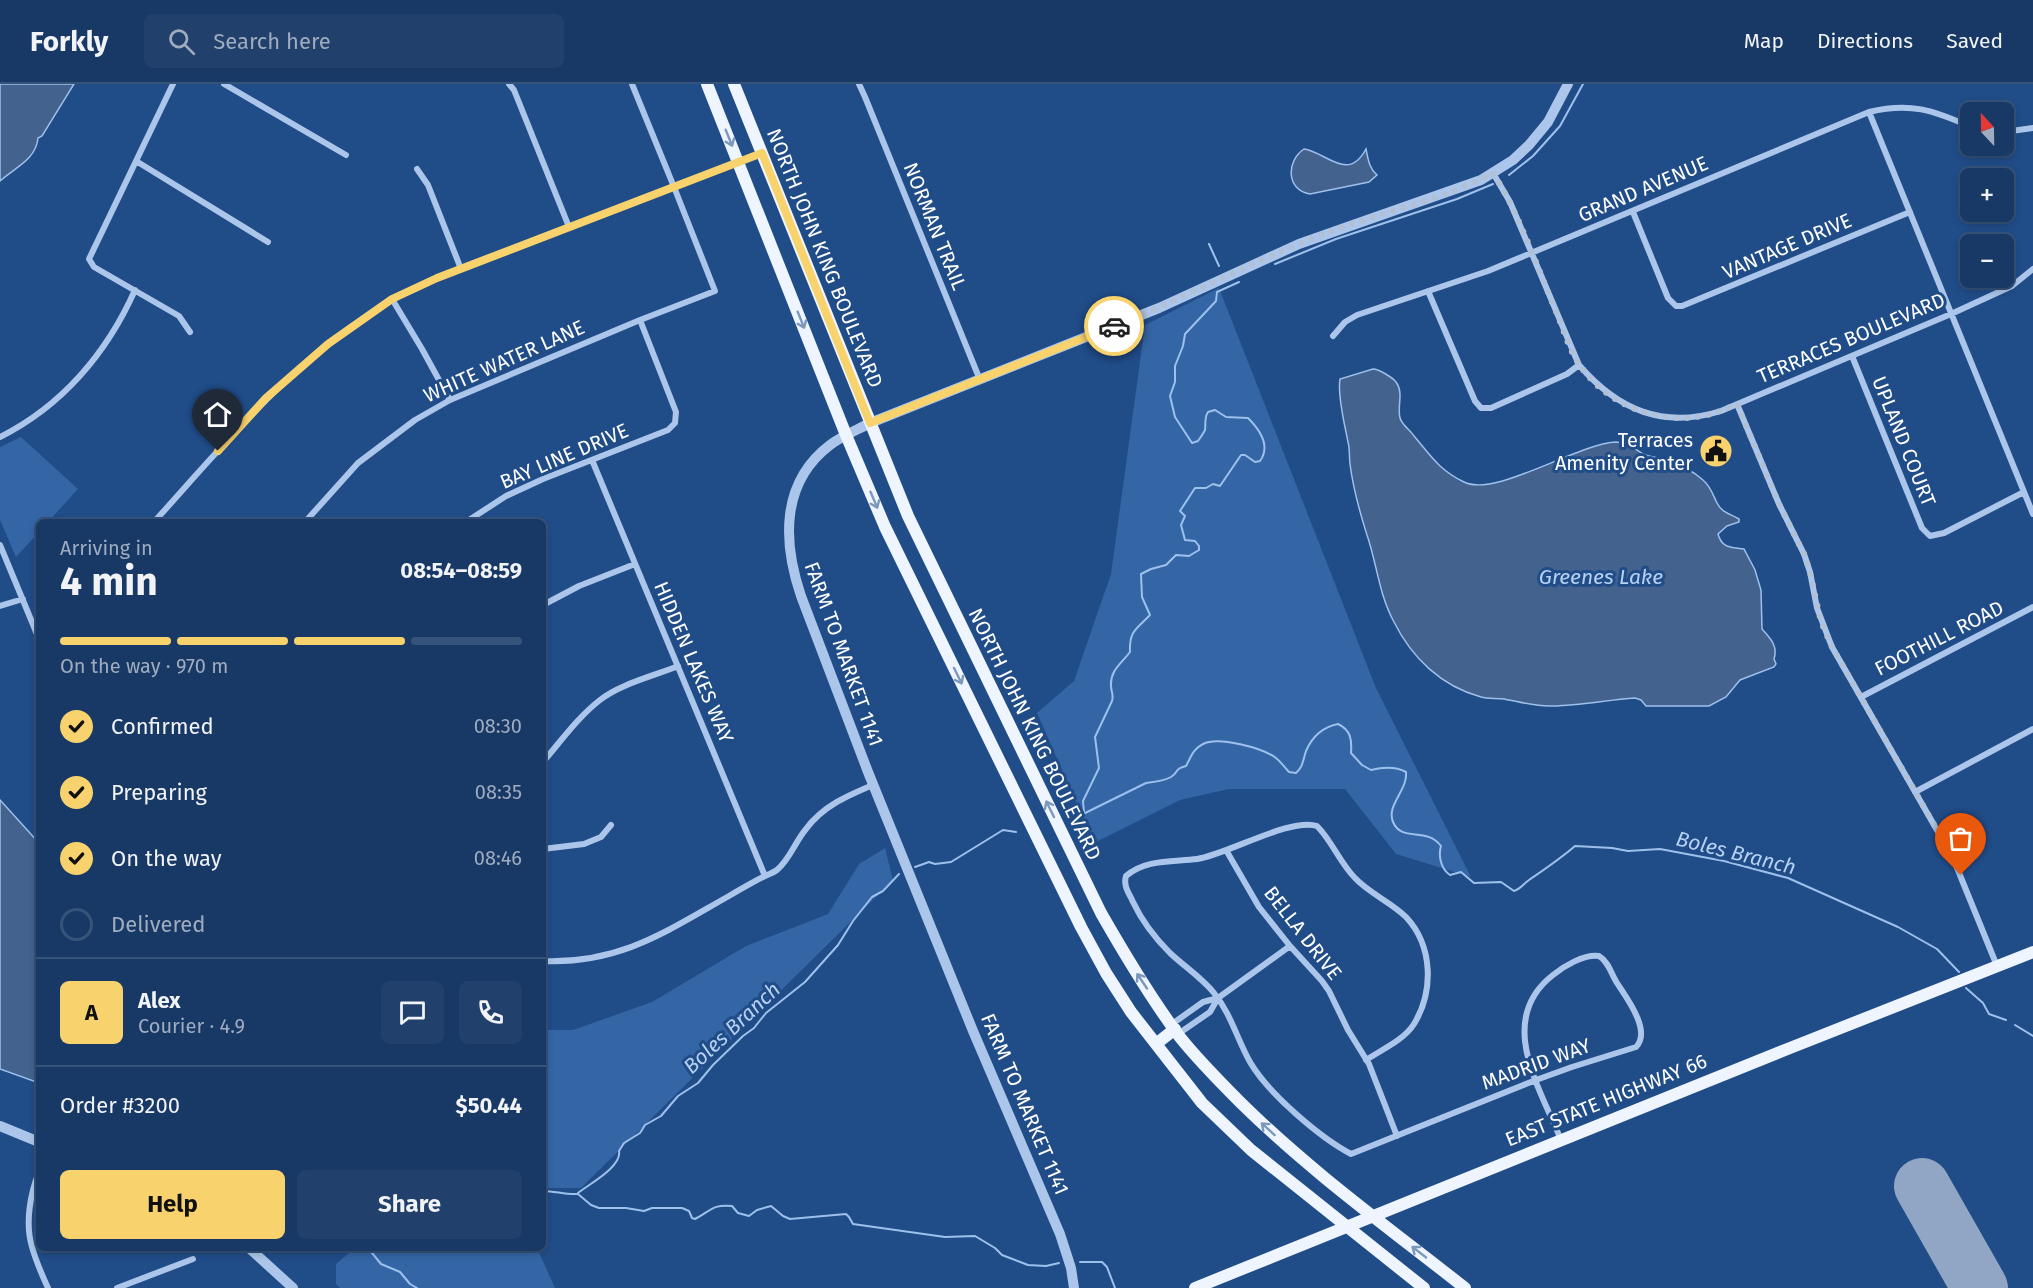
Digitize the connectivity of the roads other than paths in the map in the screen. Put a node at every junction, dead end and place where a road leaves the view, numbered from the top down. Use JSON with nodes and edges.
{"nodes":[{"id":1,"x":173,"y":84,"type":"edge"},
{"id":2,"x":224,"y":84,"type":"edge"},
{"id":3,"x":509,"y":84,"type":"edge"},
{"id":4,"x":632,"y":84,"type":"edge"},
{"id":5,"x":707,"y":84,"type":"edge"},
{"id":6,"x":734,"y":84,"type":"edge"},
{"id":7,"x":859,"y":84,"type":"edge"},
{"id":8,"x":1568,"y":84,"type":"edge"},
{"id":9,"x":1869,"y":112,"type":"junction"},
{"id":10,"x":1960,"y":122,"type":"edge"},
{"id":11,"x":2033,"y":128,"type":"edge"},
{"id":12,"x":2014,"y":131,"type":"edge"},
{"id":13,"x":762,"y":153,"type":"junction"},
{"id":14,"x":346,"y":155,"type":"dead end"},
{"id":15,"x":136,"y":161,"type":"junction"},
{"id":16,"x":738,"y":162,"type":"junction"},
{"id":17,"x":417,"y":169,"type":"dead end"},
{"id":18,"x":1493,"y":173,"type":"junction"},
{"id":19,"x":675,"y":187,"type":"junction"},
{"id":20,"x":1633,"y":212,"type":"junction"},
{"id":21,"x":1910,"y":212,"type":"junction"},
{"id":22,"x":569,"y":227,"type":"junction"},
{"id":23,"x":268,"y":242,"type":"dead end"},
{"id":24,"x":1532,"y":253,"type":"junction"},
{"id":25,"x":461,"y":269,"type":"junction"},
{"id":26,"x":2033,"y":269,"type":"edge"},
{"id":27,"x":135,"y":290,"type":"junction"},
{"id":28,"x":1428,"y":291,"type":"junction"},
{"id":29,"x":392,"y":299,"type":"junction"},
{"id":30,"x":1951,"y":314,"type":"junction"},
{"id":31,"x":640,"y":320,"type":"junction"},
{"id":32,"x":190,"y":332,"type":"dead end"},
{"id":33,"x":1333,"y":336,"type":"dead end"},
{"id":34,"x":1852,"y":356,"type":"junction"},
{"id":35,"x":1579,"y":365,"type":"junction"},
{"id":36,"x":980,"y":380,"type":"junction"},
{"id":37,"x":450,"y":400,"type":"junction"},
{"id":38,"x":1737,"y":404,"type":"junction"},
{"id":39,"x":870,"y":423,"type":"junction"},
{"id":40,"x":846,"y":435,"type":"junction"},
{"id":41,"x":0,"y":437,"type":"edge"},
{"id":42,"x":592,"y":460,"type":"junction"},
{"id":43,"x":2024,"y":492,"type":"junction"},
{"id":44,"x":2033,"y":514,"type":"edge"},
{"id":45,"x":157,"y":519,"type":"edge"},
{"id":46,"x":308,"y":519,"type":"edge"},
{"id":47,"x":471,"y":519,"type":"edge"},
{"id":48,"x":0,"y":545,"type":"edge"},
{"id":49,"x":635,"y":564,"type":"junction"},
{"id":50,"x":23,"y":600,"type":"junction"},
{"id":51,"x":546,"y":603,"type":"edge"},
{"id":52,"x":0,"y":606,"type":"edge"},
{"id":53,"x":2033,"y":608,"type":"edge"},
{"id":54,"x":36,"y":632,"type":"edge"},
{"id":55,"x":678,"y":666,"type":"junction"},
{"id":56,"x":1861,"y":697,"type":"junction"},
{"id":57,"x":2033,"y":729,"type":"edge"},
{"id":58,"x":1024,"y":758,"type":"junction"},
{"id":59,"x":546,"y":759,"type":"edge"},
{"id":60,"x":1003,"y":767,"type":"junction"},
{"id":61,"x":873,"y":785,"type":"junction"},
{"id":62,"x":1916,"y":792,"type":"junction"},
{"id":63,"x":611,"y":825,"type":"dead end"},
{"id":64,"x":546,"y":849,"type":"edge"},
{"id":65,"x":1226,"y":850,"type":"junction"},
{"id":66,"x":765,"y":876,"type":"junction"},
{"id":67,"x":1290,"y":946,"type":"junction"},
{"id":68,"x":2033,"y":952,"type":"edge"},
{"id":69,"x":546,"y":961,"type":"edge"},
{"id":70,"x":1997,"y":966,"type":"junction"},
{"id":71,"x":1218,"y":998,"type":"junction"},
{"id":72,"x":1175,"y":1029,"type":"junction"},
{"id":73,"x":1156,"y":1044,"type":"junction"},
{"id":74,"x":1366,"y":1060,"type":"junction"},
{"id":75,"x":1536,"y":1080,"type":"junction"},
{"id":76,"x":0,"y":1126,"type":"edge"},
{"id":77,"x":1397,"y":1136,"type":"junction"},
{"id":78,"x":1561,"y":1140,"type":"junction"},
{"id":79,"x":36,"y":1141,"type":"edge"},
{"id":80,"x":36,"y":1179,"type":"edge"},
{"id":81,"x":1374,"y":1215,"type":"junction"},
{"id":82,"x":1346,"y":1226,"type":"junction"},
{"id":83,"x":252,"y":1251,"type":"edge"},
{"id":84,"x":193,"y":1259,"type":"dead end"},
{"id":85,"x":48,"y":1288,"type":"edge"},
{"id":86,"x":117,"y":1288,"type":"edge"},
{"id":87,"x":293,"y":1288,"type":"edge"},
{"id":88,"x":1074,"y":1288,"type":"edge"},
{"id":89,"x":1196,"y":1288,"type":"edge"},
{"id":90,"x":1424,"y":1288,"type":"edge"},
{"id":91,"x":1465,"y":1288,"type":"edge"}],
"edges":[{"from":1,"to":15,"type":"street"},
{"from":2,"to":14,"type":"street"},
{"from":3,"to":22,"type":"street"},
{"from":4,"to":19,"type":"street"},
{"from":5,"to":16,"type":"main road","one_way":true},
{"from":6,"to":13,"type":"main road","name":"NORTH JOHN KING BOULEVARD"},
{"from":7,"to":36,"type":"street","name":"NORMAN TRAIL"},
{"from":8,"to":18,"type":"street","name":"FARM TO MARKET 1141"},
{"from":9,"to":10,"type":"street","name":"GRAND AVENUE"},
{"from":9,"to":20,"type":"street","name":"GRAND AVENUE"},
{"from":9,"to":21,"type":"street"},
{"from":11,"to":12,"type":"street"},
{"from":13,"to":16,"type":"street"},
{"from":13,"to":39,"type":"main road","name":"NORTH JOHN KING BOULEVARD"},
{"from":15,"to":23,"type":"street"},
{"from":15,"to":27,"type":"street"},
{"from":16,"to":19,"type":"street"},
{"from":16,"to":40,"type":"main road","one_way":true},
{"from":17,"to":25,"type":"street"},
{"from":18,"to":24,"type":"street","name":"TERRACES BOULEVARD"},
{"from":18,"to":36,"type":"street","name":"FARM TO MARKET 1141"},
{"from":19,"to":22,"type":"street"},
{"from":19,"to":31,"type":"street","name":"WHITE WATER LANE"},
{"from":20,"to":21,"type":"street","name":"VANTAGE DRIVE"},
{"from":20,"to":24,"type":"street","name":"GRAND AVENUE"},
{"from":21,"to":30,"type":"street"},
{"from":22,"to":25,"type":"street"},
{"from":24,"to":28,"type":"street","name":"GRAND AVENUE"},
{"from":24,"to":35,"type":"street","name":"TERRACES BOULEVARD"},
{"from":25,"to":29,"type":"street"},
{"from":26,"to":30,"type":"street","name":"TERRACES BOULEVARD"},
{"from":27,"to":32,"type":"street"},
{"from":27,"to":41,"type":"street"},
{"from":28,"to":33,"type":"street","name":"GRAND AVENUE"},
{"from":28,"to":35,"type":"street"},
{"from":29,"to":37,"type":"street"},
{"from":29,"to":45,"type":"street"},
{"from":30,"to":34,"type":"street","name":"TERRACES BOULEVARD"},
{"from":30,"to":43,"type":"street"},
{"from":31,"to":37,"type":"street","name":"WHITE WATER LANE"},
{"from":31,"to":42,"type":"street","name":"BAY LINE DRIVE"},
{"from":34,"to":38,"type":"street","name":"TERRACES BOULEVARD"},
{"from":34,"to":43,"type":"street","name":"UPLAND COURT"},
{"from":35,"to":38,"type":"street","name":"TERRACES BOULEVARD"},
{"from":36,"to":39,"type":"street","name":"FARM TO MARKET 1141"},
{"from":37,"to":46,"type":"street","name":"WHITE WATER LANE"},
{"from":38,"to":56,"type":"street"},
{"from":39,"to":40,"type":"street","name":"FARM TO MARKET 1141"},
{"from":39,"to":58,"type":"main road","name":"NORTH JOHN KING BOULEVARD"},
{"from":40,"to":60,"type":"main road","one_way":true},
{"from":40,"to":61,"type":"street","name":"FARM TO MARKET 1141"},
{"from":42,"to":47,"type":"street","name":"BAY LINE DRIVE"},
{"from":42,"to":49,"type":"street","name":"HIDDEN LAKES WAY"},
{"from":43,"to":44,"type":"street"},
{"from":48,"to":50,"type":"street"},
{"from":49,"to":51,"type":"street"},
{"from":49,"to":55,"type":"street","name":"HIDDEN LAKES WAY"},
{"from":50,"to":52,"type":"street"},
{"from":50,"to":54,"type":"street"},
{"from":53,"to":56,"type":"street","name":"FOOTHILL ROAD"},
{"from":55,"to":59,"type":"street"},
{"from":55,"to":66,"type":"street","name":"HIDDEN LAKES WAY"},
{"from":56,"to":62,"type":"street"},
{"from":57,"to":62,"type":"street"},
{"from":58,"to":60,"type":"main road"},
{"from":72,"to":58,"type":"main road","name":"NORTH JOHN KING BOULEVARD","one_way":true},
{"from":60,"to":73,"type":"main road"},
{"from":61,"to":66,"type":"street"},
{"from":61,"to":88,"type":"street","name":"FARM TO MARKET 1141"},
{"from":62,"to":70,"type":"street"},
{"from":63,"to":64,"type":"street"},
{"from":65,"to":67,"type":"street","name":"BELLA DRIVE"},
{"from":65,"to":71,"type":"street"},
{"from":65,"to":74,"type":"street"},
{"from":66,"to":69,"type":"street"},
{"from":67,"to":71,"type":"street"},
{"from":67,"to":74,"type":"street","name":"BELLA DRIVE"},
{"from":68,"to":70,"type":"main road","name":"EAST STATE HIGHWAY 66"},
{"from":70,"to":78,"type":"main road","name":"EAST STATE HIGHWAY 66"},
{"from":71,"to":72,"type":"street"},
{"from":71,"to":72,"type":"street"},
{"from":71,"to":77,"type":"street","name":"MADRID WAY"},
{"from":72,"to":73,"type":"main road"},
{"from":81,"to":72,"type":"main road","name":"NORTH JOHN KING BOULEVARD","one_way":true},
{"from":73,"to":82,"type":"main road"},
{"from":74,"to":77,"type":"street","name":"BELLA DRIVE"},
{"from":75,"to":75,"type":"street","name":"MADRID WAY"},
{"from":75,"to":77,"type":"street","name":"MADRID WAY"},
{"from":75,"to":78,"type":"street"},
{"from":76,"to":79,"type":"street"},
{"from":78,"to":81,"type":"main road","name":"EAST STATE HIGHWAY 66"},
{"from":80,"to":85,"type":"street"},
{"from":81,"to":82,"type":"main road","name":"EAST STATE HIGHWAY 66"},
{"from":91,"to":81,"type":"main road","name":"NORTH JOHN KING BOULEVARD","one_way":true},
{"from":82,"to":89,"type":"main road","name":"EAST STATE HIGHWAY 66"},
{"from":82,"to":90,"type":"main road"},
{"from":83,"to":87,"type":"street"},
{"from":84,"to":86,"type":"street"}]}
